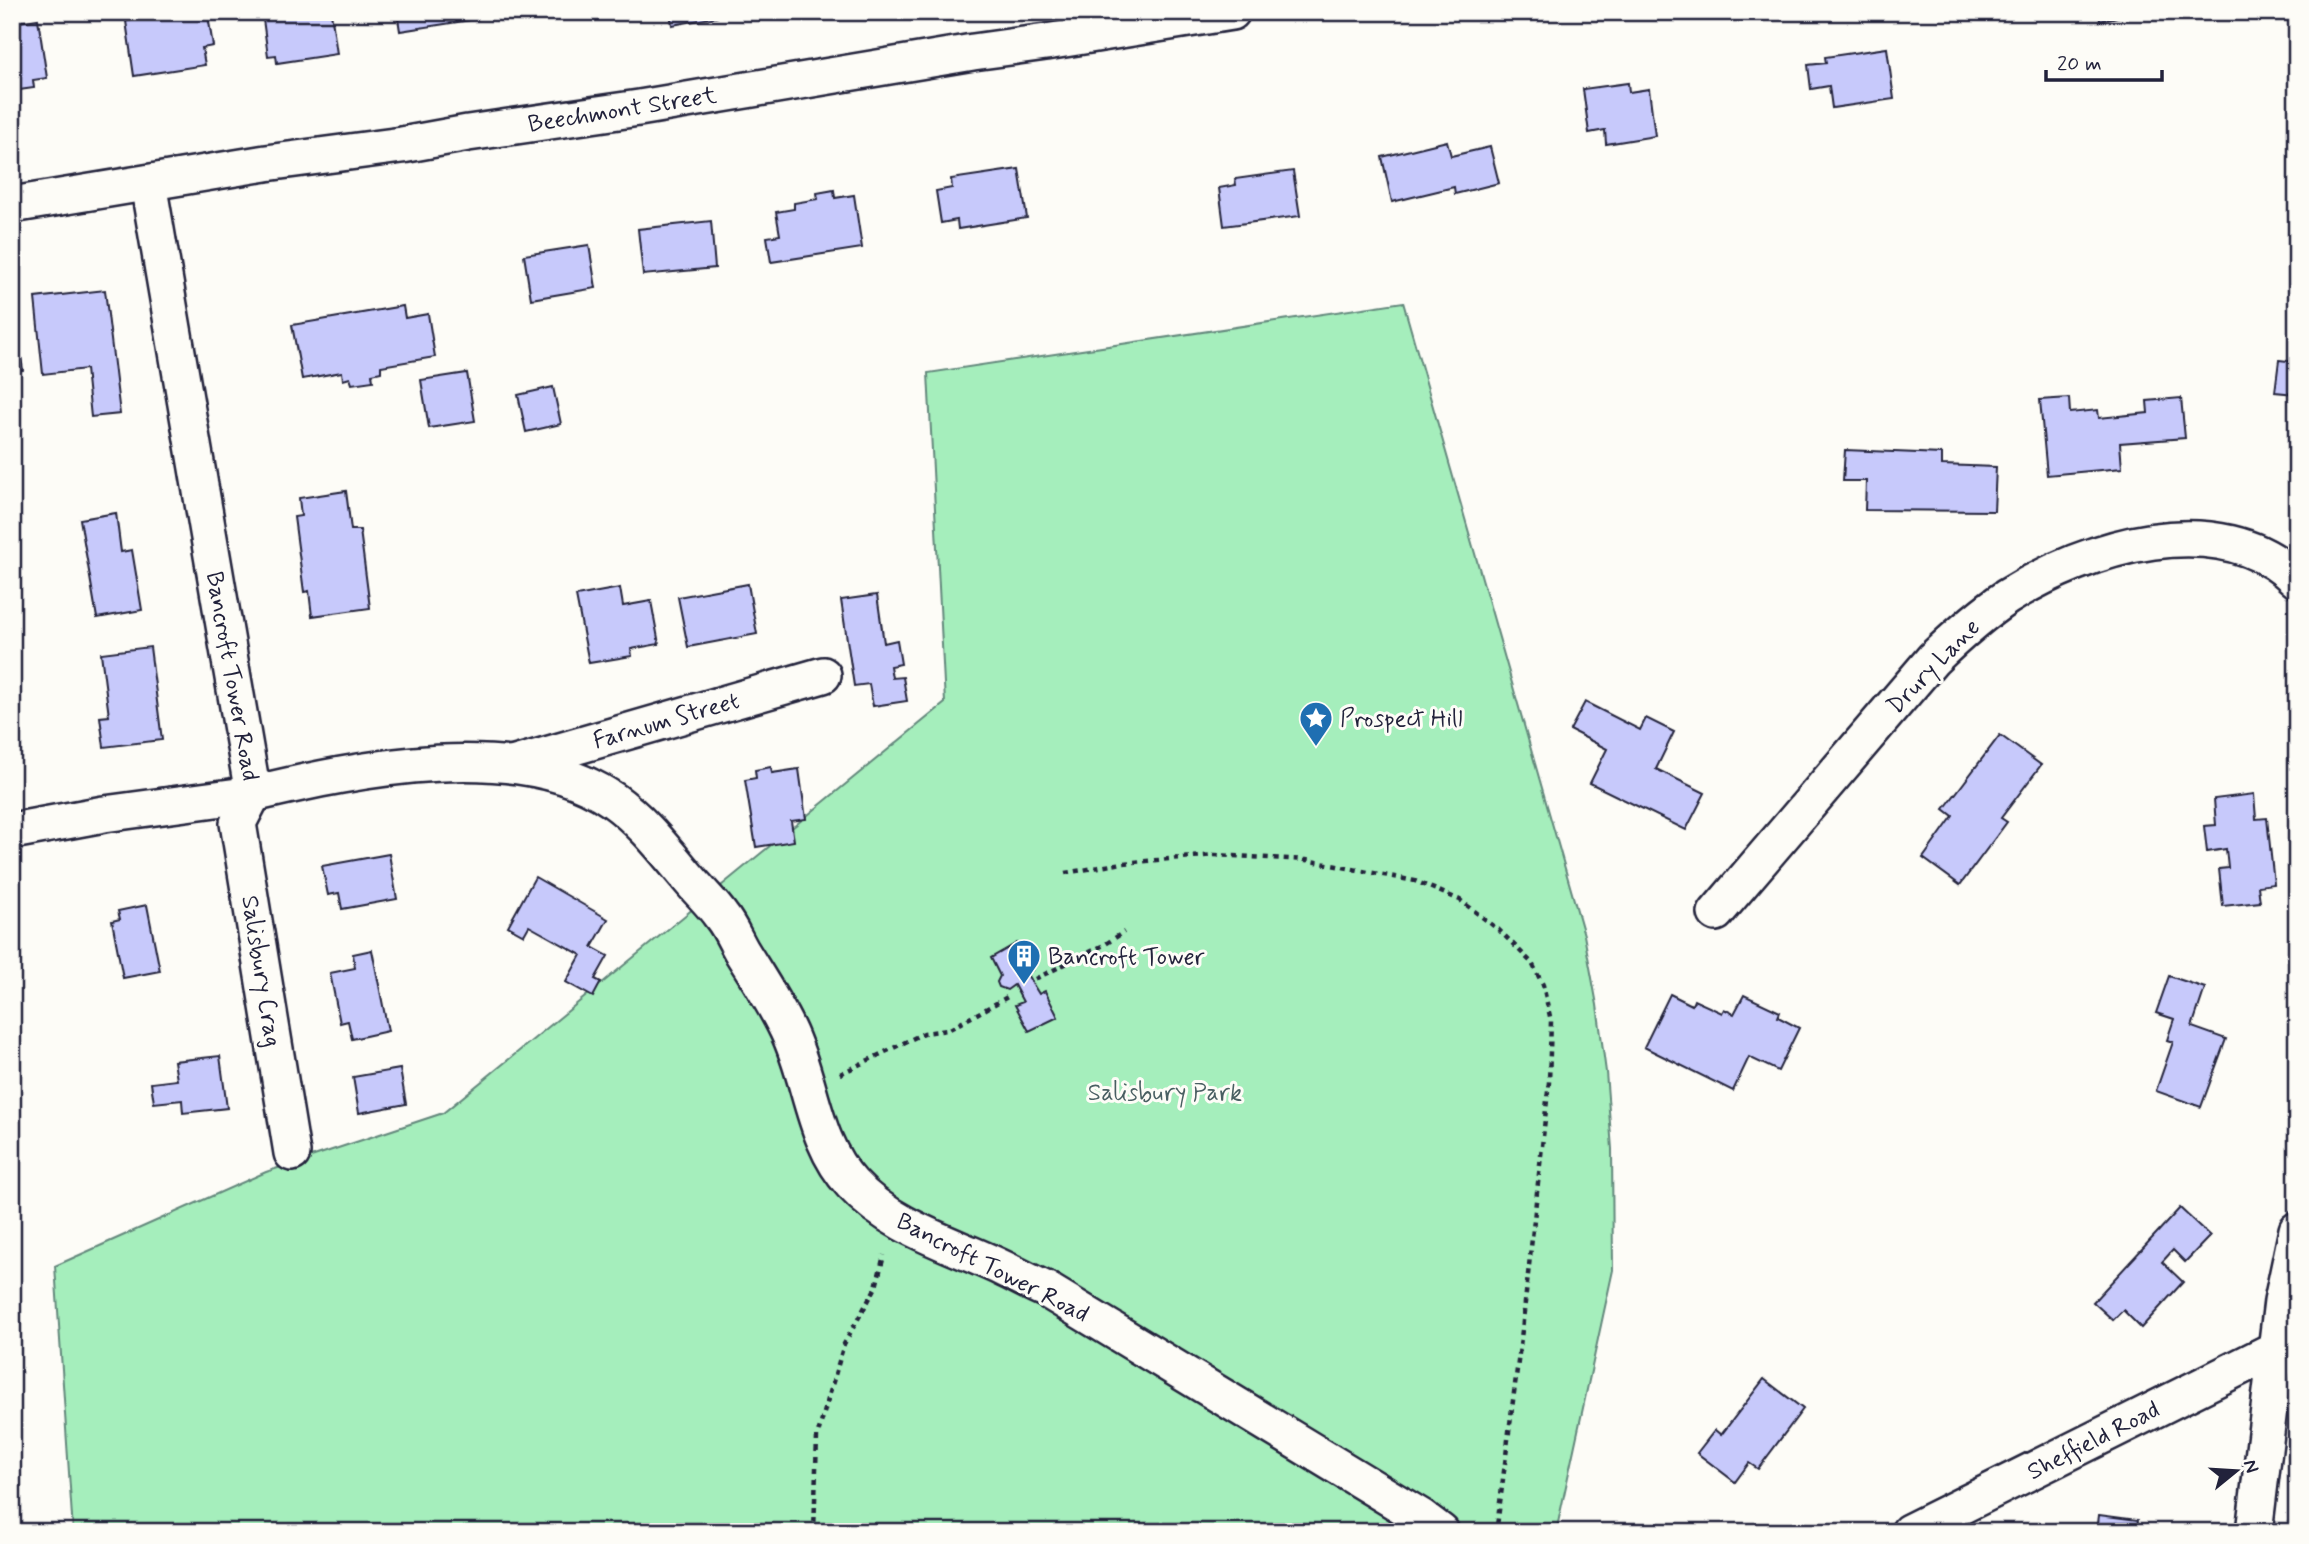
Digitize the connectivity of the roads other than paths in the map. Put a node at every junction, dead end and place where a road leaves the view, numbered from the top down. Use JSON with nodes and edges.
{"nodes":[{"id":1,"x":1232,"y":12,"type":"edge"},
{"id":2,"x":148,"y":183,"type":"junction"},
{"id":3,"x":12,"y":205,"type":"edge"},
{"id":4,"x":2297,"y":580,"type":"edge"},
{"id":5,"x":823,"y":675,"type":"dead end"},
{"id":6,"x":508,"y":766,"type":"junction"},
{"id":7,"x":253,"y":794,"type":"junction"},
{"id":8,"x":12,"y":831,"type":"edge"},
{"id":9,"x":1716,"y":913,"type":"dead end"},
{"id":10,"x":292,"y":1153,"type":"dead end"},
{"id":11,"x":2297,"y":1230,"type":"edge"},
{"id":12,"x":2277,"y":1349,"type":"junction"},
{"id":13,"x":1441,"y":1532,"type":"edge"},
{"id":14,"x":1909,"y":1532,"type":"edge"},
{"id":15,"x":2253,"y":1532,"type":"edge"}],
"edges":[{"from":1,"to":2,"type":"street","name":"Beechmont Street"},
{"from":2,"to":3,"type":"street","name":"Beechmont Street"},
{"from":2,"to":7,"type":"street","name":"Bancroft Tower Road"},
{"from":4,"to":9,"type":"street","name":"Drury Lane"},
{"from":5,"to":6,"type":"street","name":"Farnum Street"},
{"from":6,"to":7,"type":"street","name":"Bancroft Tower Road"},
{"from":6,"to":13,"type":"street","name":"Bancroft Tower Road"},
{"from":7,"to":8,"type":"street"},
{"from":7,"to":10,"type":"street","name":"Salisbury Crag"},
{"from":11,"to":12,"type":"street"},
{"from":12,"to":14,"type":"street","name":"Sheffield Road"},
{"from":12,"to":15,"type":"street"}]}
